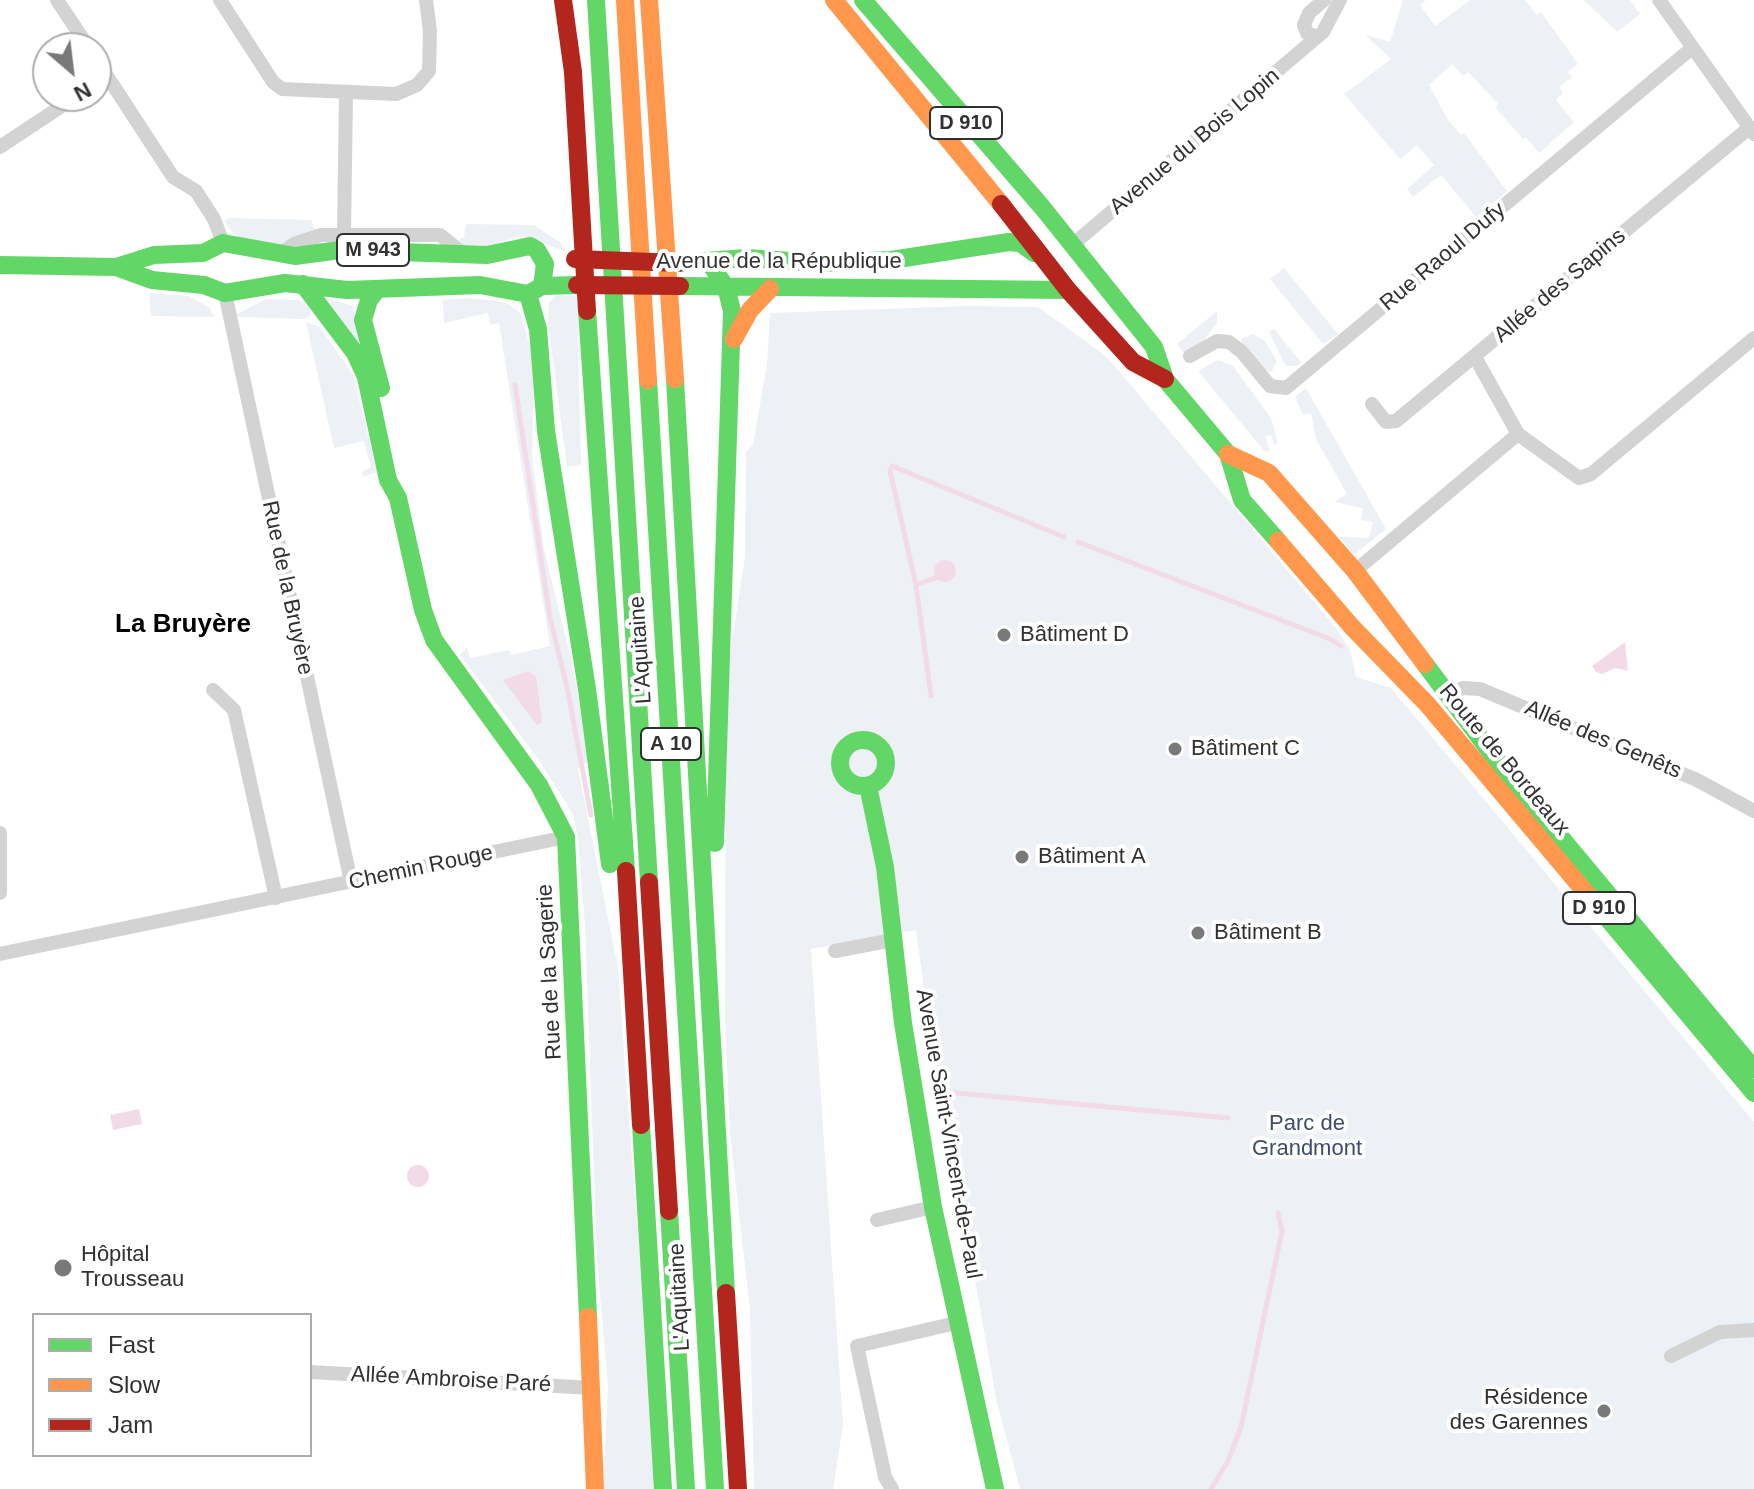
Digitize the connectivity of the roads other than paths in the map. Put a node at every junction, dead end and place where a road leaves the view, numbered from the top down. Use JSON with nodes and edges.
{"nodes":[{"id":1,"x":57,"y":0,"type":"edge"},
{"id":2,"x":220,"y":0,"type":"edge"},
{"id":3,"x":426,"y":0,"type":"edge"},
{"id":4,"x":563,"y":0,"type":"edge"},
{"id":5,"x":596,"y":0,"type":"edge"},
{"id":6,"x":625,"y":0,"type":"edge"},
{"id":7,"x":649,"y":0,"type":"edge"},
{"id":8,"x":834,"y":0,"type":"edge"},
{"id":9,"x":863,"y":0,"type":"edge"},
{"id":10,"x":1324,"y":0,"type":"edge"},
{"id":11,"x":1340,"y":0,"type":"edge"},
{"id":12,"x":1659,"y":0,"type":"edge"},
{"id":13,"x":78,"y":32,"type":"edge"},
{"id":14,"x":1317,"y":37,"type":"junction"},
{"id":15,"x":1692,"y":48,"type":"junction"},
{"id":16,"x":112,"y":94,"type":"edge"},
{"id":17,"x":346,"y":94,"type":"junction"},
{"id":18,"x":53,"y":112,"type":"edge"},
{"id":19,"x":1752,"y":131,"type":"edge"},
{"id":20,"x":0,"y":147,"type":"edge"},
{"id":21,"x":992,"y":194,"type":"junction"},
{"id":22,"x":344,"y":235,"type":"junction"},
{"id":23,"x":223,"y":243,"type":"junction"},
{"id":24,"x":1071,"y":246,"type":"junction"},
{"id":25,"x":980,"y":248,"type":"junction"},
{"id":26,"x":203,"y":253,"type":"junction"},
{"id":27,"x":279,"y":255,"type":"junction"},
{"id":28,"x":465,"y":256,"type":"junction"},
{"id":29,"x":543,"y":256,"type":"junction"},
{"id":30,"x":708,"y":261,"type":"junction"},
{"id":31,"x":1045,"y":261,"type":"junction"},
{"id":32,"x":0,"y":265,"type":"edge"},
{"id":33,"x":116,"y":267,"type":"junction"},
{"id":34,"x":303,"y":284,"type":"junction"},
{"id":35,"x":204,"y":285,"type":"junction"},
{"id":36,"x":726,"y":287,"type":"junction"},
{"id":37,"x":1016,"y":287,"type":"junction"},
{"id":38,"x":770,"y":289,"type":"junction"},
{"id":39,"x":377,"y":290,"type":"junction"},
{"id":40,"x":535,"y":290,"type":"junction"},
{"id":41,"x":1068,"y":290,"type":"junction"},
{"id":42,"x":225,"y":293,"type":"junction"},
{"id":43,"x":1754,"y":338,"type":"edge"},
{"id":44,"x":732,"y":342,"type":"junction"},
{"id":45,"x":1190,"y":356,"type":"dead end"},
{"id":46,"x":1475,"y":357,"type":"junction"},
{"id":47,"x":1165,"y":379,"type":"junction"},
{"id":48,"x":1372,"y":404,"type":"dead end"},
{"id":49,"x":1518,"y":434,"type":"junction"},
{"id":50,"x":1228,"y":454,"type":"junction"},
{"id":51,"x":398,"y":498,"type":"junction"},
{"id":52,"x":1355,"y":571,"type":"junction"},
{"id":53,"x":213,"y":690,"type":"dead end"},
{"id":54,"x":1448,"y":695,"type":"junction"},
{"id":55,"x":868,"y":786,"type":"dead end"},
{"id":56,"x":1754,"y":811,"type":"edge"},
{"id":57,"x":0,"y":833,"type":"edge"},
{"id":58,"x":566,"y":837,"type":"junction"},
{"id":59,"x":351,"y":882,"type":"junction"},
{"id":60,"x":0,"y":893,"type":"edge"},
{"id":61,"x":276,"y":898,"type":"junction"},
{"id":62,"x":893,"y":940,"type":"junction"},
{"id":63,"x":835,"y":951,"type":"dead end"},
{"id":64,"x":0,"y":954,"type":"edge"},
{"id":65,"x":708,"y":970,"type":"junction"},
{"id":66,"x":637,"y":1033,"type":"junction"},
{"id":67,"x":1754,"y":1069,"type":"edge"},
{"id":68,"x":1754,"y":1093,"type":"edge"},
{"id":69,"x":933,"y":1207,"type":"junction"},
{"id":70,"x":877,"y":1220,"type":"dead end"},
{"id":71,"x":956,"y":1323,"type":"junction"},
{"id":72,"x":1754,"y":1330,"type":"edge"},
{"id":73,"x":1671,"y":1356,"type":"dead end"},
{"id":74,"x":312,"y":1372,"type":"edge"},
{"id":75,"x":592,"y":1388,"type":"junction"},
{"id":76,"x":595,"y":1489,"type":"edge"},
{"id":77,"x":663,"y":1489,"type":"edge"},
{"id":78,"x":686,"y":1489,"type":"edge"},
{"id":79,"x":715,"y":1489,"type":"edge"},
{"id":80,"x":738,"y":1489,"type":"edge"},
{"id":81,"x":892,"y":1489,"type":"edge"},
{"id":82,"x":995,"y":1489,"type":"edge"}],
"edges":[{"from":1,"to":13,"type":"street"},
{"from":2,"to":17,"type":"street"},
{"from":3,"to":17,"type":"street"},
{"from":4,"to":66,"type":"main road"},
{"from":5,"to":78,"type":"main road","name":"L'Aquitaine","number":"A 10"},
{"from":6,"to":79,"type":"main road","name":"L'Aquitaine","number":"A 10"},
{"from":7,"to":65,"type":"main road"},
{"from":8,"to":21,"type":"main road","number":"D 910"},
{"from":9,"to":24,"type":"main road","number":"D 910"},
{"from":10,"to":14,"type":"street"},
{"from":11,"to":14,"type":"street","name":"Avenue du Bois Lopin"},
{"from":12,"to":15,"type":"street"},
{"from":14,"to":24,"type":"street","name":"Avenue du Bois Lopin"},
{"from":15,"to":19,"type":"street"},
{"from":15,"to":45,"type":"street","name":"Rue Raoul Dufy"},
{"from":16,"to":23,"type":"street"},
{"from":17,"to":22,"type":"street"},
{"from":18,"to":20,"type":"street"},
{"from":19,"to":46,"type":"street","name":"Allée des Sapins"},
{"from":21,"to":25,"type":"main road"},
{"from":21,"to":31,"type":"main road","number":"D 910"},
{"from":22,"to":27,"type":"street"},
{"from":22,"to":28,"type":"street"},
{"from":23,"to":26,"type":"main road"},
{"from":23,"to":27,"type":"main road","name":"Avenue de la République","number":"M 943"},
{"from":24,"to":31,"type":"main road"},
{"from":24,"to":47,"type":"main road","number":"D 910"},
{"from":25,"to":30,"type":"main road","name":"Avenue de la République","number":"M 943"},
{"from":25,"to":31,"type":"main road","name":"Avenue de la République","number":"M 943"},
{"from":26,"to":33,"type":"main road"},
{"from":26,"to":35,"type":"main road"},
{"from":27,"to":28,"type":"main road","name":"Avenue de la République","number":"M 943"},
{"from":28,"to":29,"type":"main road","name":"Avenue de la République","number":"M 943"},
{"from":29,"to":30,"type":"main road","name":"Avenue de la République","number":"M 943","bridge":true},
{"from":29,"to":40,"type":"main road"},
{"from":30,"to":36,"type":"main road"},
{"from":31,"to":37,"type":"main road"},
{"from":31,"to":41,"type":"main road","number":"D 910"},
{"from":32,"to":33,"type":"main road"},
{"from":33,"to":35,"type":"main road"},
{"from":34,"to":39,"type":"main road","name":"Avenue de la République","number":"M 943"},
{"from":34,"to":42,"type":"main road","name":"Avenue de la République","number":"M 943"},
{"from":34,"to":51,"type":"main road","name":"Rue de la Sagerie"},
{"from":35,"to":42,"type":"main road"},
{"from":36,"to":38,"type":"main road","name":"Avenue de la République","number":"M 943"},
{"from":36,"to":40,"type":"main road","name":"Avenue de la République","number":"M 943","bridge":true},
{"from":36,"to":44,"type":"main road"},
{"from":37,"to":38,"type":"main road","name":"Avenue de la République","number":"M 943"},
{"from":37,"to":41,"type":"main road","name":"Avenue de la République","number":"M 943"},
{"from":38,"to":44,"type":"main road"},
{"from":39,"to":40,"type":"main road","name":"Avenue de la République","number":"M 943"},
{"from":39,"to":51,"type":"main road","name":"Rue de la Sagerie"},
{"from":40,"to":66,"type":"main road"},
{"from":41,"to":47,"type":"main road","number":"D 910"},
{"from":42,"to":59,"type":"street","name":"Rue de la Bruyère"},
{"from":43,"to":49,"type":"street"},
{"from":44,"to":65,"type":"main road"},
{"from":46,"to":48,"type":"street","name":"Allée des Sapins"},
{"from":46,"to":49,"type":"street"},
{"from":47,"to":50,"type":"main road","name":"Route de Bordeaux","number":"D 910"},
{"from":49,"to":52,"type":"street"},
{"from":50,"to":52,"type":"main road","name":"Route de Bordeaux","number":"D 910"},
{"from":50,"to":68,"type":"main road","name":"Route de Bordeaux","number":"D 910"},
{"from":51,"to":58,"type":"main road","name":"Rue de la Sagerie"},
{"from":52,"to":54,"type":"main road","name":"Route de Bordeaux","number":"D 910"},
{"from":53,"to":61,"type":"street"},
{"from":54,"to":56,"type":"street","name":"Allée des Genêts"},
{"from":54,"to":67,"type":"main road","name":"Route de Bordeaux","number":"D 910"},
{"from":55,"to":62,"type":"main road","name":"Avenue Saint-Vincent-de-Paul"},
{"from":57,"to":60,"type":"street"},
{"from":58,"to":59,"type":"street","name":"Chemin Rouge"},
{"from":58,"to":75,"type":"main road","name":"Rue de la Sagerie"},
{"from":59,"to":61,"type":"street","name":"Chemin Rouge"},
{"from":61,"to":64,"type":"street","name":"Chemin Rouge"},
{"from":62,"to":63,"type":"street"},
{"from":62,"to":69,"type":"main road","name":"Avenue Saint-Vincent-de-Paul"},
{"from":65,"to":80,"type":"main road"},
{"from":66,"to":77,"type":"main road"},
{"from":69,"to":70,"type":"street"},
{"from":69,"to":71,"type":"main road","name":"Avenue Saint-Vincent-de-Paul"},
{"from":71,"to":81,"type":"street"},
{"from":71,"to":82,"type":"main road","name":"Avenue Saint-Vincent-de-Paul"},
{"from":72,"to":73,"type":"street"},
{"from":74,"to":75,"type":"street","name":"Allée Ambroise Paré"},
{"from":75,"to":76,"type":"main road","name":"Rue de la Sagerie"}]}
